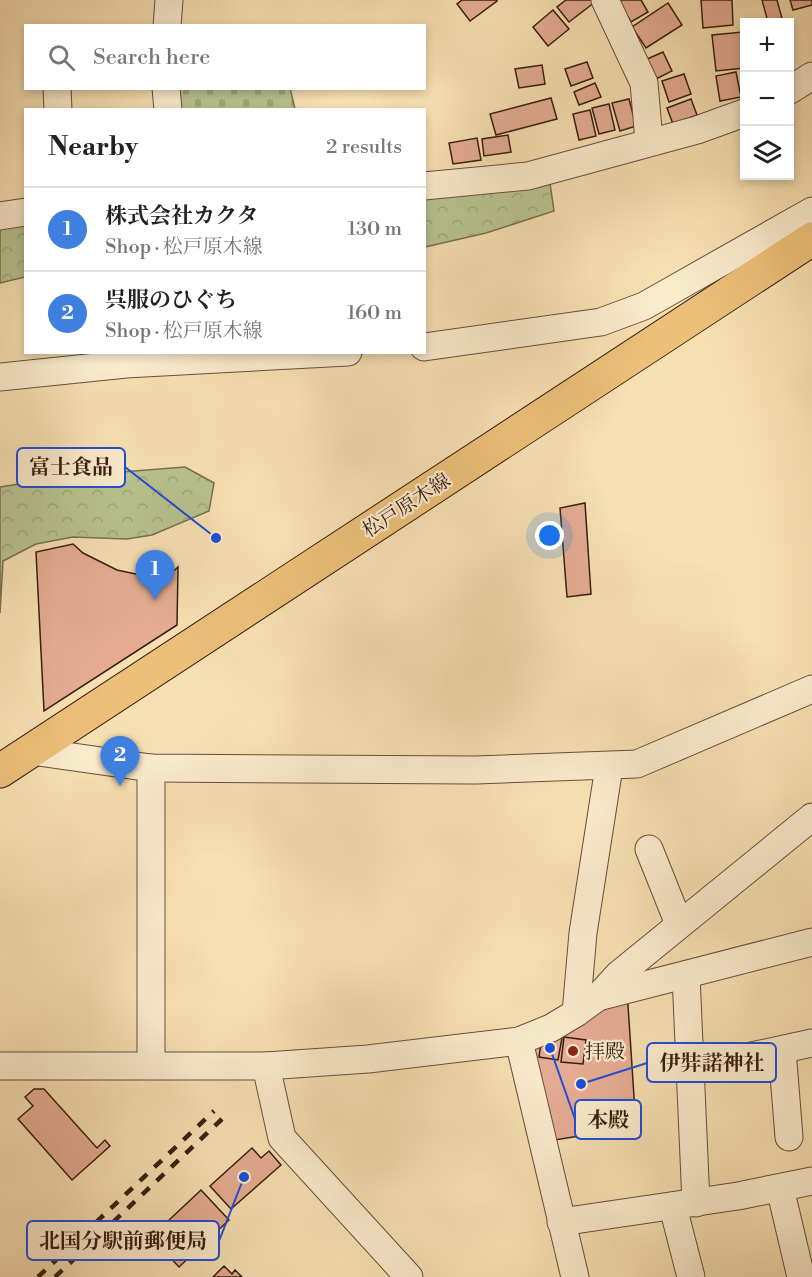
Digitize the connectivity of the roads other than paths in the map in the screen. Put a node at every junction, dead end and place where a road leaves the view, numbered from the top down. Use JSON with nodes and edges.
{"nodes":[{"id":1,"x":169,"y":0,"type":"edge"},
{"id":2,"x":605,"y":0,"type":"edge"},
{"id":3,"x":167,"y":24,"type":"edge"},
{"id":4,"x":812,"y":76,"type":"edge"},
{"id":5,"x":794,"y":87,"type":"edge"},
{"id":6,"x":57,"y":90,"type":"edge"},
{"id":7,"x":166,"y":90,"type":"edge"},
{"id":8,"x":58,"y":108,"type":"edge"},
{"id":9,"x":168,"y":108,"type":"edge"},
{"id":10,"x":740,"y":114,"type":"edge"},
{"id":11,"x":649,"y":141,"type":"junction"},
{"id":12,"x":426,"y":186,"type":"edge"},
{"id":13,"x":812,"y":211,"type":"edge"},
{"id":14,"x":24,"y":212,"type":"edge"},
{"id":15,"x":0,"y":216,"type":"edge"},
{"id":16,"x":812,"y":239,"type":"edge"},
{"id":17,"x":426,"y":346,"type":"edge"},
{"id":18,"x":311,"y":354,"type":"edge"},
{"id":19,"x":0,"y":377,"type":"edge"},
{"id":20,"x":812,"y":689,"type":"edge"},
{"id":21,"x":31,"y":751,"type":"junction"},
{"id":22,"x":609,"y":766,"type":"junction"},
{"id":23,"x":151,"y":768,"type":"junction"},
{"id":24,"x":0,"y":771,"type":"edge"},
{"id":25,"x":812,"y":817,"type":"edge"},
{"id":26,"x":649,"y":849,"type":"dead end"},
{"id":27,"x":679,"y":924,"type":"junction"},
{"id":28,"x":812,"y":942,"type":"edge"},
{"id":29,"x":686,"y":975,"type":"junction"},
{"id":30,"x":587,"y":1005,"type":"junction"},
{"id":31,"x":519,"y":1041,"type":"junction"},
{"id":32,"x":812,"y":1043,"type":"edge"},
{"id":33,"x":782,"y":1050,"type":"junction"},
{"id":34,"x":152,"y":1065,"type":"junction"},
{"id":35,"x":0,"y":1066,"type":"edge"},
{"id":36,"x":266,"y":1066,"type":"junction"},
{"id":37,"x":691,"y":1069,"type":"junction"},
{"id":38,"x":789,"y":1137,"type":"dead end"},
{"id":39,"x":812,"y":1181,"type":"edge"},
{"id":40,"x":780,"y":1188,"type":"junction"},
{"id":41,"x":684,"y":1205,"type":"junction"},
{"id":42,"x":561,"y":1222,"type":"junction"},
{"id":43,"x":409,"y":1277,"type":"edge"},
{"id":44,"x":575,"y":1277,"type":"edge"},
{"id":45,"x":691,"y":1277,"type":"edge"},
{"id":46,"x":801,"y":1277,"type":"edge"}],
"edges":[{"from":1,"to":3,"type":"street"},
{"from":2,"to":11,"type":"street"},
{"from":4,"to":5,"type":"street"},
{"from":6,"to":8,"type":"street"},
{"from":7,"to":9,"type":"street"},
{"from":10,"to":11,"type":"street"},
{"from":11,"to":12,"type":"street"},
{"from":13,"to":17,"type":"street"},
{"from":14,"to":15,"type":"street"},
{"from":16,"to":21,"type":"main road","name":"松戸原木線"},
{"from":18,"to":19,"type":"street"},
{"from":20,"to":22,"type":"street"},
{"from":21,"to":23,"type":"street"},
{"from":21,"to":24,"type":"main road","name":"松戸原木線"},
{"from":22,"to":23,"type":"street"},
{"from":22,"to":30,"type":"street"},
{"from":23,"to":34,"type":"street"},
{"from":25,"to":27,"type":"street"},
{"from":26,"to":27,"type":"street"},
{"from":27,"to":30,"type":"street"},
{"from":28,"to":29,"type":"street"},
{"from":29,"to":30,"type":"street"},
{"from":29,"to":37,"type":"street"},
{"from":30,"to":31,"type":"street"},
{"from":31,"to":36,"type":"street"},
{"from":31,"to":42,"type":"street"},
{"from":32,"to":33,"type":"street"},
{"from":33,"to":37,"type":"street"},
{"from":33,"to":38,"type":"street"},
{"from":34,"to":35,"type":"street"},
{"from":34,"to":36,"type":"street"},
{"from":36,"to":43,"type":"street"},
{"from":37,"to":41,"type":"street"},
{"from":39,"to":40,"type":"street"},
{"from":40,"to":41,"type":"street"},
{"from":40,"to":46,"type":"street"},
{"from":41,"to":42,"type":"street"},
{"from":41,"to":45,"type":"street"},
{"from":42,"to":44,"type":"street"}]}
